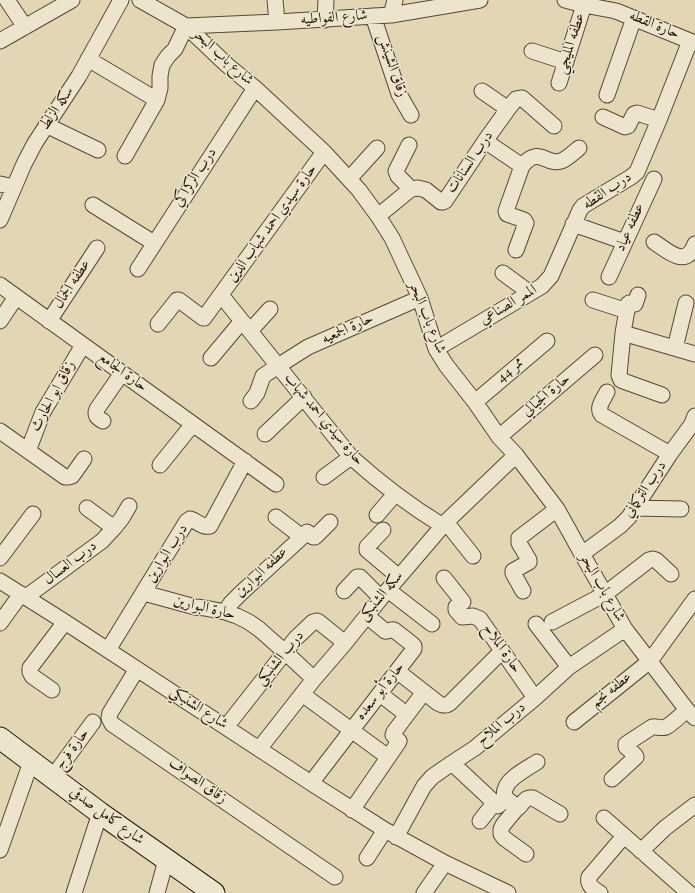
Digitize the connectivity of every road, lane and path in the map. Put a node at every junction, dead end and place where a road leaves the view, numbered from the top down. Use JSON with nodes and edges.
{"nodes":[{"id":1,"x":7,"y":0,"type":"edge"},
{"id":2,"x":72,"y":0,"type":"edge"},
{"id":3,"x":121,"y":0,"type":"edge"},
{"id":4,"x":140,"y":0,"type":"edge"},
{"id":5,"x":275,"y":0,"type":"edge"},
{"id":6,"x":326,"y":0,"type":"edge"},
{"id":7,"x":395,"y":0,"type":"edge"},
{"id":8,"x":480,"y":0,"type":"edge"},
{"id":9,"x":565,"y":0,"type":"edge"},
{"id":10,"x":584,"y":5,"type":"junction"},
{"id":11,"x":618,"y":6,"type":"edge"},
{"id":12,"x":391,"y":15,"type":"junction"},
{"id":13,"x":373,"y":16,"type":"junction"},
{"id":14,"x":634,"y":18,"type":"junction"},
{"id":15,"x":325,"y":20,"type":"junction"},
{"id":16,"x":277,"y":22,"type":"junction"},
{"id":17,"x":186,"y":26,"type":"junction"},
{"id":18,"x":25,"y":27,"type":"junction"},
{"id":19,"x":0,"y":41,"type":"edge"},
{"id":20,"x":692,"y":42,"type":"edge"},
{"id":21,"x":532,"y":51,"type":"dead end"},
{"id":22,"x":88,"y":60,"type":"junction"},
{"id":23,"x":566,"y":62,"type":"junction"},
{"id":24,"x":559,"y":83,"type":"dead end"},
{"id":25,"x":255,"y":88,"type":"junction"},
{"id":26,"x":482,"y":91,"type":"dead end"},
{"id":27,"x":607,"y":95,"type":"dead end"},
{"id":28,"x":158,"y":100,"type":"junction"},
{"id":29,"x":508,"y":109,"type":"junction"},
{"id":30,"x":411,"y":115,"type":"dead end"},
{"id":31,"x":603,"y":117,"type":"dead end"},
{"id":32,"x":659,"y":120,"type":"junction"},
{"id":33,"x":46,"y":125,"type":"junction"},
{"id":34,"x":554,"y":126,"type":"dead end"},
{"id":35,"x":485,"y":141,"type":"junction"},
{"id":36,"x":409,"y":146,"type":"dead end"},
{"id":37,"x":377,"y":148,"type":"dead end"},
{"id":38,"x":579,"y":148,"type":"dead end"},
{"id":39,"x":98,"y":150,"type":"dead end"},
{"id":40,"x":324,"y":152,"type":"junction"},
{"id":41,"x":125,"y":156,"type":"dead end"},
{"id":42,"x":522,"y":166,"type":"junction"},
{"id":43,"x":350,"y":179,"type":"junction"},
{"id":44,"x":654,"y":179,"type":"dead end"},
{"id":45,"x":7,"y":185,"type":"edge"},
{"id":46,"x":411,"y":189,"type":"junction"},
{"id":47,"x":93,"y":205,"type":"dead end"},
{"id":48,"x":378,"y":216,"type":"junction"},
{"id":49,"x":0,"y":220,"type":"edge"},
{"id":50,"x":573,"y":224,"type":"junction"},
{"id":51,"x":625,"y":242,"type":"junction"},
{"id":52,"x":654,"y":242,"type":"dead end"},
{"id":53,"x":154,"y":243,"type":"junction"},
{"id":54,"x":695,"y":244,"type":"edge"},
{"id":55,"x":97,"y":248,"type":"dead end"},
{"id":56,"x":516,"y":250,"type":"dead end"},
{"id":57,"x":138,"y":269,"type":"dead end"},
{"id":58,"x":503,"y":273,"type":"dead end"},
{"id":59,"x":609,"y":277,"type":"dead end"},
{"id":60,"x":0,"y":286,"type":"edge"},
{"id":61,"x":530,"y":293,"type":"junction"},
{"id":62,"x":222,"y":295,"type":"junction"},
{"id":63,"x":638,"y":295,"type":"dead end"},
{"id":64,"x":16,"y":297,"type":"junction"},
{"id":65,"x":420,"y":298,"type":"junction"},
{"id":66,"x":593,"y":300,"type":"dead end"},
{"id":67,"x":686,"y":303,"type":"dead end"},
{"id":68,"x":270,"y":309,"type":"dead end"},
{"id":69,"x":627,"y":311,"type":"junction"},
{"id":70,"x":0,"y":321,"type":"edge"},
{"id":71,"x":49,"y":321,"type":"junction"},
{"id":72,"x":158,"y":324,"type":"dead end"},
{"id":73,"x":246,"y":326,"type":"junction"},
{"id":74,"x":623,"y":333,"type":"junction"},
{"id":75,"x":547,"y":341,"type":"dead end"},
{"id":76,"x":83,"y":345,"type":"junction"},
{"id":77,"x":674,"y":348,"type":"junction"},
{"id":78,"x":436,"y":349,"type":"junction"},
{"id":79,"x":695,"y":354,"type":"edge"},
{"id":80,"x":595,"y":355,"type":"dead end"},
{"id":81,"x":211,"y":358,"type":"dead end"},
{"id":82,"x":278,"y":366,"type":"junction"},
{"id":83,"x":122,"y":373,"type":"junction"},
{"id":84,"x":607,"y":392,"type":"dead end"},
{"id":85,"x":662,"y":395,"type":"dead end"},
{"id":86,"x":304,"y":397,"type":"junction"},
{"id":87,"x":251,"y":401,"type":"dead end"},
{"id":88,"x":474,"y":402,"type":"junction"},
{"id":89,"x":103,"y":421,"type":"dead end"},
{"id":90,"x":694,"y":422,"type":"edge"},
{"id":91,"x":193,"y":424,"type":"junction"},
{"id":92,"x":0,"y":431,"type":"edge"},
{"id":93,"x":265,"y":434,"type":"dead end"},
{"id":94,"x":499,"y":437,"type":"junction"},
{"id":95,"x":28,"y":450,"type":"junction"},
{"id":96,"x":670,"y":454,"type":"junction"},
{"id":97,"x":516,"y":455,"type":"junction"},
{"id":98,"x":352,"y":457,"type":"junction"},
{"id":99,"x":84,"y":459,"type":"dead end"},
{"id":100,"x":245,"y":461,"type":"junction"},
{"id":101,"x":160,"y":465,"type":"dead end"},
{"id":102,"x":324,"y":476,"type":"dead end"},
{"id":103,"x":276,"y":484,"type":"dead end"},
{"id":104,"x":395,"y":494,"type":"junction"},
{"id":105,"x":129,"y":506,"type":"dead end"},
{"id":106,"x":87,"y":508,"type":"dead end"},
{"id":107,"x":636,"y":508,"type":"junction"},
{"id":108,"x":558,"y":509,"type":"junction"},
{"id":109,"x":681,"y":510,"type":"dead end"},
{"id":110,"x":33,"y":514,"type":"dead end"},
{"id":111,"x":377,"y":515,"type":"dead end"},
{"id":112,"x":276,"y":517,"type":"dead end"},
{"id":113,"x":330,"y":522,"type":"dead end"},
{"id":114,"x":444,"y":524,"type":"junction"},
{"id":115,"x":114,"y":528,"type":"junction"},
{"id":116,"x":383,"y":530,"type":"dead end"},
{"id":117,"x":302,"y":537,"type":"junction"},
{"id":118,"x":582,"y":554,"type":"junction"},
{"id":119,"x":473,"y":556,"type":"dead end"},
{"id":120,"x":0,"y":558,"type":"edge"},
{"id":121,"x":670,"y":574,"type":"dead end"},
{"id":122,"x":400,"y":577,"type":"junction"},
{"id":123,"x":444,"y":578,"type":"dead end"},
{"id":124,"x":0,"y":581,"type":"edge"},
{"id":125,"x":344,"y":591,"type":"dead end"},
{"id":126,"x":523,"y":591,"type":"dead end"},
{"id":127,"x":144,"y":593,"type":"junction"},
{"id":128,"x":385,"y":594,"type":"junction"},
{"id":129,"x":605,"y":594,"type":"junction"},
{"id":130,"x":24,"y":596,"type":"junction"},
{"id":131,"x":695,"y":599,"type":"edge"},
{"id":132,"x":225,"y":612,"type":"junction"},
{"id":133,"x":367,"y":616,"type":"junction"},
{"id":134,"x":65,"y":622,"type":"junction"},
{"id":135,"x":552,"y":622,"type":"dead end"},
{"id":136,"x":0,"y":624,"type":"edge"},
{"id":137,"x":432,"y":624,"type":"dead end"},
{"id":138,"x":536,"y":624,"type":"dead end"},
{"id":139,"x":625,"y":629,"type":"junction"},
{"id":140,"x":345,"y":643,"type":"junction"},
{"id":141,"x":108,"y":650,"type":"junction"},
{"id":142,"x":502,"y":651,"type":"junction"},
{"id":143,"x":285,"y":652,"type":"junction"},
{"id":144,"x":650,"y":661,"type":"junction"},
{"id":145,"x":569,"y":667,"type":"junction"},
{"id":146,"x":137,"y":669,"type":"junction"},
{"id":147,"x":397,"y":672,"type":"junction"},
{"id":148,"x":314,"y":679,"type":"junction"},
{"id":149,"x":52,"y":690,"type":"dead end"},
{"id":150,"x":424,"y":692,"type":"junction"},
{"id":151,"x":302,"y":694,"type":"junction"},
{"id":152,"x":380,"y":694,"type":"junction"},
{"id":153,"x":535,"y":698,"type":"junction"},
{"id":154,"x":406,"y":714,"type":"junction"},
{"id":155,"x":691,"y":714,"type":"edge"},
{"id":156,"x":93,"y":722,"type":"dead end"},
{"id":157,"x":574,"y":722,"type":"dead end"},
{"id":158,"x":226,"y":727,"type":"junction"},
{"id":159,"x":352,"y":730,"type":"junction"},
{"id":160,"x":0,"y":738,"type":"edge"},
{"id":161,"x":259,"y":749,"type":"junction"},
{"id":162,"x":388,"y":757,"type":"junction"},
{"id":163,"x":31,"y":762,"type":"junction"},
{"id":164,"x":537,"y":762,"type":"dead end"},
{"id":165,"x":452,"y":763,"type":"junction"},
{"id":166,"x":52,"y":778,"type":"junction"},
{"id":167,"x":612,"y":779,"type":"dead end"},
{"id":168,"x":310,"y":783,"type":"junction"},
{"id":169,"x":505,"y":803,"type":"junction"},
{"id":170,"x":695,"y":805,"type":"edge"},
{"id":171,"x":352,"y":810,"type":"junction"},
{"id":172,"x":100,"y":813,"type":"junction"},
{"id":173,"x":560,"y":814,"type":"dead end"},
{"id":174,"x":604,"y":818,"type":"dead end"},
{"id":175,"x":480,"y":821,"type":"dead end"},
{"id":176,"x":390,"y":834,"type":"junction"},
{"id":177,"x":624,"y":836,"type":"junction"},
{"id":178,"x":0,"y":850,"type":"edge"},
{"id":179,"x":641,"y":851,"type":"junction"},
{"id":180,"x":526,"y":854,"type":"dead end"},
{"id":181,"x":367,"y":858,"type":"dead end"},
{"id":182,"x":166,"y":860,"type":"junction"},
{"id":183,"x":445,"y":863,"type":"junction"},
{"id":184,"x":335,"y":877,"type":"dead end"},
{"id":185,"x":502,"y":892,"type":"edge"},
{"id":186,"x":74,"y":893,"type":"edge"},
{"id":187,"x":157,"y":893,"type":"edge"},
{"id":188,"x":214,"y":893,"type":"edge"},
{"id":189,"x":424,"y":893,"type":"edge"},
{"id":190,"x":600,"y":893,"type":"edge"},
{"id":191,"x":689,"y":893,"type":"edge"}],
"edges":[{"from":1,"to":18,"type":"street"},
{"from":2,"to":18,"type":"street"},
{"from":3,"to":22,"type":"street","name":"سكه الزلط"},
{"from":4,"to":17,"type":"street","name":"شارع باب البحر"},
{"from":5,"to":16,"type":"street"},
{"from":6,"to":15,"type":"street"},
{"from":7,"to":12,"type":"street"},
{"from":8,"to":12,"type":"street","name":"شارع الفواطيه"},
{"from":9,"to":10,"type":"street","name":"حارة القطه"},
{"from":10,"to":11,"type":"street","name":"حارة القطه"},
{"from":10,"to":23,"type":"street","name":"عطفه المليجي"},
{"from":11,"to":14,"type":"street","name":"حارة القطه"},
{"from":12,"to":13,"type":"street","name":"شارع الفواطيه"},
{"from":13,"to":15,"type":"street","name":"شارع الفواطيه"},
{"from":13,"to":30,"type":"street","name":"زقاق الشينش"},
{"from":14,"to":20,"type":"street","name":"حارة القطه"},
{"from":14,"to":27,"type":"street"},
{"from":15,"to":16,"type":"street","name":"شارع الفواطيه"},
{"from":16,"to":17,"type":"street","name":"شارع الفواطيه"},
{"from":17,"to":25,"type":"street","name":"شارع باب البحر"},
{"from":17,"to":28,"type":"street"},
{"from":18,"to":19,"type":"street"},
{"from":20,"to":32,"type":"street","name":"درب القطه"},
{"from":21,"to":23,"type":"street"},
{"from":22,"to":28,"type":"street"},
{"from":22,"to":33,"type":"street","name":"سكه الزلط"},
{"from":23,"to":24,"type":"street","name":"عطفه المليجي"},
{"from":25,"to":40,"type":"street","name":"شارع باب البحر"},
{"from":25,"to":53,"type":"street","name":"درب الركراكي"},
{"from":26,"to":29,"type":"street"},
{"from":28,"to":41,"type":"street"},
{"from":29,"to":34,"type":"street","name":"درب السنانات"},
{"from":29,"to":35,"type":"street","name":"درب السنانات"},
{"from":31,"to":32,"type":"street"},
{"from":32,"to":50,"type":"street","name":"درب القطه"},
{"from":33,"to":39,"type":"street"},
{"from":33,"to":45,"type":"street","name":"سكه الزلط"},
{"from":35,"to":42,"type":"street"},
{"from":35,"to":46,"type":"street","name":"درب السنانات"},
{"from":36,"to":46,"type":"street"},
{"from":37,"to":43,"type":"street"},
{"from":38,"to":42,"type":"street"},
{"from":40,"to":43,"type":"street","name":"شارع باب البحر"},
{"from":40,"to":62,"type":"street","name":"حارة سيدي احمد شهاب الدين"},
{"from":42,"to":56,"type":"street"},
{"from":43,"to":48,"type":"street","name":"شارع باب البحر"},
{"from":44,"to":51,"type":"street","name":"عطفه عياد"},
{"from":45,"to":49,"type":"street","name":"سكه الزلط"},
{"from":46,"to":48,"type":"street"},
{"from":47,"to":53,"type":"street"},
{"from":48,"to":65,"type":"street","name":"شارع باب البحر"},
{"from":50,"to":51,"type":"street","name":"درب القطه"},
{"from":50,"to":61,"type":"street","name":"الممر الصناعي"},
{"from":51,"to":59,"type":"street","name":"عطفه عياد"},
{"from":52,"to":54,"type":"street"},
{"from":53,"to":57,"type":"street","name":"درب الركراكي"},
{"from":55,"to":71,"type":"street","name":"عطفه الجمال"},
{"from":58,"to":61,"type":"street"},
{"from":60,"to":64,"type":"street","name":"حارة الجامع"},
{"from":61,"to":78,"type":"street","name":"الممر الصناعي"},
{"from":62,"to":72,"type":"street","name":"حارة سيدي احمد شهاب الدين"},
{"from":62,"to":73,"type":"street","name":"حارة سيدي احمد شهاب"},
{"from":63,"to":69,"type":"street"},
{"from":64,"to":70,"type":"street"},
{"from":64,"to":71,"type":"street","name":"حارة الجامع"},
{"from":65,"to":78,"type":"street","name":"شارع باب البحر"},
{"from":65,"to":82,"type":"street","name":"حارة الجمعيه"},
{"from":66,"to":69,"type":"street"},
{"from":67,"to":77,"type":"street"},
{"from":68,"to":73,"type":"street"},
{"from":69,"to":74,"type":"street"},
{"from":71,"to":76,"type":"street","name":"حارة الجامع"},
{"from":73,"to":81,"type":"street"},
{"from":73,"to":82,"type":"street","name":"حارة سيدي احمد شهاب"},
{"from":74,"to":77,"type":"street"},
{"from":74,"to":85,"type":"street"},
{"from":75,"to":88,"type":"street","name":"ممر 44"},
{"from":76,"to":83,"type":"street","name":"حارة الجامع"},
{"from":76,"to":95,"type":"street","name":"زقاق ابو الحارث"},
{"from":77,"to":79,"type":"street"},
{"from":78,"to":88,"type":"street","name":"شارع باب البحر"},
{"from":80,"to":94,"type":"street","name":"حارة الجبالي"},
{"from":82,"to":86,"type":"street","name":"حارة سيدي احمد شهاب"},
{"from":82,"to":87,"type":"street","name":"حارة الجمعيه"},
{"from":83,"to":89,"type":"street"},
{"from":83,"to":91,"type":"street","name":"حارة الجامع"},
{"from":84,"to":96,"type":"street","name":"درب التركماني"},
{"from":86,"to":93,"type":"street"},
{"from":86,"to":98,"type":"street","name":"حارة سيدي احمد شهاب"},
{"from":88,"to":94,"type":"street","name":"شارع باب البحر"},
{"from":90,"to":96,"type":"street","name":"درب التركماني"},
{"from":91,"to":100,"type":"street","name":"حارة الجامع"},
{"from":91,"to":101,"type":"street"},
{"from":92,"to":95,"type":"street"},
{"from":94,"to":97,"type":"street","name":"شارع باب البحر"},
{"from":95,"to":99,"type":"street"},
{"from":96,"to":107,"type":"street","name":"درب التركماني"},
{"from":97,"to":108,"type":"street","name":"شارع باب البحر"},
{"from":97,"to":114,"type":"street","name":"سكه الشنبكى"},
{"from":98,"to":102,"type":"street"},
{"from":98,"to":104,"type":"street","name":"حارة سيدي احمد شهاب"},
{"from":100,"to":103,"type":"street","name":"حارة الجامع"},
{"from":100,"to":127,"type":"street","name":"درب البوارين"},
{"from":104,"to":111,"type":"street"},
{"from":104,"to":114,"type":"street","name":"حارة سيدي احمد شهاب"},
{"from":105,"to":115,"type":"street","name":"درب العسال"},
{"from":106,"to":115,"type":"street","name":"درب العسال"},
{"from":107,"to":109,"type":"street"},
{"from":107,"to":118,"type":"street","name":"درب التركماني"},
{"from":108,"to":118,"type":"street","name":"شارع باب البحر"},
{"from":108,"to":126,"type":"street"},
{"from":110,"to":120,"type":"street"},
{"from":112,"to":117,"type":"street"},
{"from":113,"to":117,"type":"street"},
{"from":114,"to":119,"type":"street","name":"حارة سيدي احمد شهاب"},
{"from":114,"to":122,"type":"street","name":"سكه الشنبكى"},
{"from":115,"to":130,"type":"street","name":"درب العسال"},
{"from":116,"to":122,"type":"street"},
{"from":117,"to":132,"type":"street","name":"عطفه البوارين"},
{"from":118,"to":129,"type":"street","name":"شارع باب البحر"},
{"from":121,"to":129,"type":"street"},
{"from":122,"to":128,"type":"street","name":"سكه الشنبكى"},
{"from":123,"to":142,"type":"street","name":"حارة الملاح"},
{"from":124,"to":130,"type":"street","name":"شارع الشنبكي"},
{"from":125,"to":128,"type":"street"},
{"from":127,"to":132,"type":"street","name":"حارة البوارين"},
{"from":127,"to":141,"type":"street","name":"درب البوارين"},
{"from":128,"to":133,"type":"street","name":"سكه الشنبكى"},
{"from":128,"to":137,"type":"street"},
{"from":129,"to":135,"type":"street"},
{"from":129,"to":139,"type":"street","name":"شارع باب البحر"},
{"from":130,"to":134,"type":"street","name":"شارع الشنبكي"},
{"from":130,"to":136,"type":"street","name":"درب العسال"},
{"from":131,"to":144,"type":"street","name":"عطفه نجم"},
{"from":132,"to":143,"type":"street","name":"حارة البوارين"},
{"from":133,"to":140,"type":"street","name":"سكه الشنبكى"},
{"from":133,"to":147,"type":"street","name":"حارة أبو سعده"},
{"from":134,"to":141,"type":"street","name":"شارع الشنبكي"},
{"from":134,"to":149,"type":"street"},
{"from":138,"to":145,"type":"street"},
{"from":139,"to":144,"type":"street","name":"شارع باب البحر"},
{"from":139,"to":145,"type":"street","name":"درب الملاح"},
{"from":140,"to":143,"type":"street","name":"درب الشنبكي"},
{"from":140,"to":148,"type":"street","name":"سكه الشنبكى"},
{"from":141,"to":146,"type":"street","name":"شارع الشنبكي"},
{"from":142,"to":150,"type":"street"},
{"from":142,"to":153,"type":"street","name":"حارة الملاح"},
{"from":143,"to":148,"type":"street","name":"حارة البوارين"},
{"from":143,"to":158,"type":"street","name":"درب الشنبكي"},
{"from":144,"to":155,"type":"street","name":"شارع باب البحر"},
{"from":144,"to":157,"type":"street","name":"عطفه نجم"},
{"from":145,"to":153,"type":"street","name":"درب الملاح"},
{"from":146,"to":158,"type":"street","name":"شارع الشنبكي"},
{"from":146,"to":184,"type":"street","name":"زقاق الصواف"},
{"from":147,"to":150,"type":"street"},
{"from":147,"to":152,"type":"street","name":"حارة أبو سعده"},
{"from":148,"to":151,"type":"street","name":"سكه الشنبكى"},
{"from":150,"to":154,"type":"street"},
{"from":151,"to":159,"type":"street"},
{"from":151,"to":161,"type":"street","name":"سكه الشنبكى"},
{"from":152,"to":154,"type":"street"},
{"from":152,"to":159,"type":"street","name":"حارة أبو سعده"},
{"from":153,"to":165,"type":"street","name":"درب الملاح"},
{"from":154,"to":162,"type":"street"},
{"from":155,"to":167,"type":"street"},
{"from":156,"to":166,"type":"street","name":"حارة فرج"},
{"from":158,"to":161,"type":"street","name":"شارع الشنبكي"},
{"from":159,"to":162,"type":"street"},
{"from":159,"to":168,"type":"street","name":"حارة أبو سعده"},
{"from":160,"to":163,"type":"main road","name":"شارع كامل صدقي"},
{"from":161,"to":168,"type":"street","name":"شارع الشنبكي"},
{"from":162,"to":171,"type":"street"},
{"from":163,"to":166,"type":"main road","name":"شارع كامل صدقي"},
{"from":163,"to":178,"type":"street"},
{"from":164,"to":169,"type":"street"},
{"from":165,"to":169,"type":"street"},
{"from":165,"to":176,"type":"street","name":"درب الملاح"},
{"from":166,"to":172,"type":"main road","name":"شارع كامل صدقي"},
{"from":168,"to":171,"type":"street","name":"شارع الشنبكي"},
{"from":169,"to":173,"type":"street"},
{"from":169,"to":175,"type":"street"},
{"from":169,"to":180,"type":"street"},
{"from":170,"to":179,"type":"street"},
{"from":171,"to":176,"type":"street","name":"شارع الشنبكي"},
{"from":172,"to":182,"type":"main road","name":"شارع كامل صدقي"},
{"from":172,"to":186,"type":"street"},
{"from":174,"to":177,"type":"street"},
{"from":176,"to":181,"type":"street","name":"درب الملاح"},
{"from":176,"to":183,"type":"street","name":"شارع الشنبكي"},
{"from":177,"to":179,"type":"street"},
{"from":177,"to":190,"type":"street"},
{"from":179,"to":191,"type":"street"},
{"from":182,"to":187,"type":"street"},
{"from":182,"to":188,"type":"main road","name":"شارع كامل صدقي"},
{"from":183,"to":185,"type":"street","name":"شارع الشنبكي"},
{"from":183,"to":189,"type":"street"}]}
